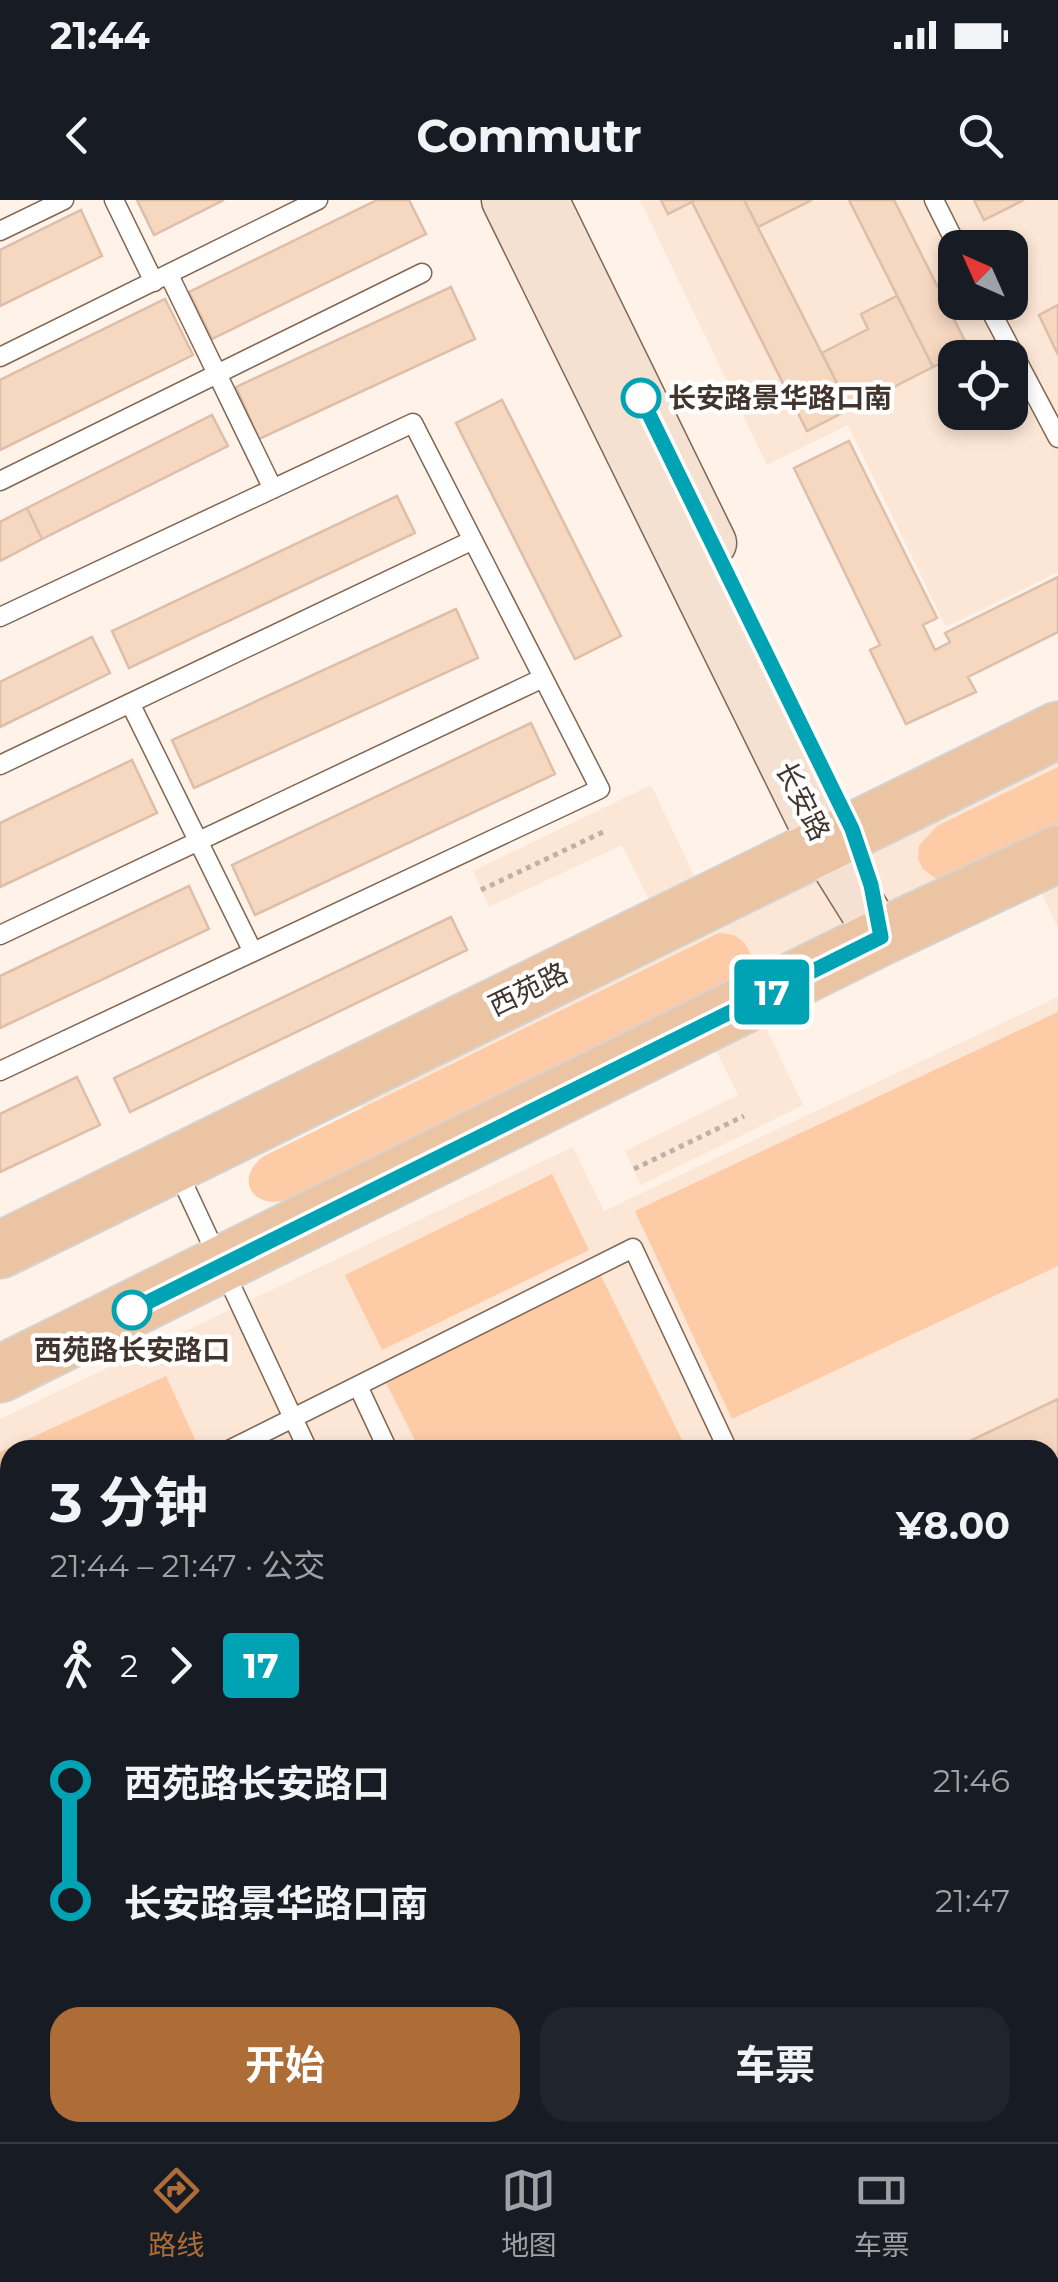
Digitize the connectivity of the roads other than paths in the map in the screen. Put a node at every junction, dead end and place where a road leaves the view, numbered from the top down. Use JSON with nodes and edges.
{"nodes":[{"id":1,"x":64,"y":200,"type":"edge"},
{"id":2,"x":114,"y":200,"type":"edge"},
{"id":3,"x":318,"y":200,"type":"edge"},
{"id":4,"x":506,"y":200,"type":"edge"},
{"id":5,"x":544,"y":200,"type":"edge"},
{"id":6,"x":934,"y":200,"type":"edge"},
{"id":7,"x":949,"y":230,"type":"edge"},
{"id":8,"x":0,"y":231,"type":"edge"},
{"id":9,"x":422,"y":273,"type":"dead end"},
{"id":10,"x":161,"y":278,"type":"junction"},
{"id":11,"x":996,"y":320,"type":"edge"},
{"id":12,"x":0,"y":357,"type":"edge"},
{"id":13,"x":217,"y":374,"type":"junction"},
{"id":14,"x":1058,"y":438,"type":"edge"},
{"id":15,"x":0,"y":481,"type":"edge"},
{"id":16,"x":273,"y":489,"type":"junction"},
{"id":17,"x":472,"y":540,"type":"junction"},
{"id":18,"x":0,"y":617,"type":"edge"},
{"id":19,"x":543,"y":678,"type":"junction"},
{"id":20,"x":130,"y":703,"type":"junction"},
{"id":21,"x":1058,"y":730,"type":"edge"},
{"id":22,"x":0,"y":765,"type":"edge"},
{"id":23,"x":838,"y":836,"type":"junction"},
{"id":24,"x":198,"y":842,"type":"junction"},
{"id":25,"x":1058,"y":854,"type":"edge"},
{"id":26,"x":0,"y":935,"type":"edge"},
{"id":27,"x":881,"y":937,"type":"junction"},
{"id":28,"x":253,"y":952,"type":"junction"},
{"id":29,"x":0,"y":1071,"type":"edge"},
{"id":30,"x":174,"y":1165,"type":"junction"},
{"id":31,"x":0,"y":1250,"type":"edge"},
{"id":32,"x":222,"y":1266,"type":"junction"},
{"id":33,"x":0,"y":1374,"type":"edge"},
{"id":34,"x":358,"y":1386,"type":"junction"},
{"id":35,"x":293,"y":1418,"type":"junction"},
{"id":36,"x":249,"y":1440,"type":"edge"},
{"id":37,"x":303,"y":1440,"type":"edge"},
{"id":38,"x":383,"y":1440,"type":"edge"},
{"id":39,"x":722,"y":1440,"type":"edge"}],
"edges":[{"from":1,"to":8,"type":"lane"},
{"from":2,"to":10,"type":"lane"},
{"from":3,"to":10,"type":"lane"},
{"from":4,"to":23,"type":"main road","name":"长安路"},
{"from":5,"to":23,"type":"main road","name":"长安路"},
{"from":6,"to":7,"type":"lane"},
{"from":9,"to":13,"type":"lane"},
{"from":10,"to":12,"type":"lane"},
{"from":10,"to":13,"type":"lane"},
{"from":11,"to":14,"type":"lane"},
{"from":13,"to":15,"type":"lane"},
{"from":13,"to":16,"type":"lane"},
{"from":16,"to":17,"type":"lane"},
{"from":16,"to":18,"type":"lane"},
{"from":17,"to":19,"type":"lane"},
{"from":17,"to":20,"type":"lane"},
{"from":19,"to":24,"type":"lane"},
{"from":19,"to":28,"type":"lane"},
{"from":20,"to":22,"type":"lane"},
{"from":20,"to":24,"type":"lane"},
{"from":21,"to":23,"type":"main road","name":"西苑路"},
{"from":23,"to":27,"type":"main road","name":"长安路"},
{"from":23,"to":30,"type":"main road","name":"西苑路"},
{"from":24,"to":26,"type":"lane"},
{"from":24,"to":28,"type":"lane"},
{"from":25,"to":27,"type":"main road"},
{"from":27,"to":32,"type":"main road"},
{"from":28,"to":29,"type":"lane"},
{"from":30,"to":31,"type":"main road","name":"西苑路"},
{"from":30,"to":32,"type":"lane"},
{"from":32,"to":33,"type":"main road"},
{"from":32,"to":35,"type":"lane"},
{"from":34,"to":35,"type":"lane"},
{"from":34,"to":38,"type":"lane"},
{"from":34,"to":39,"type":"lane"},
{"from":35,"to":36,"type":"lane"},
{"from":35,"to":37,"type":"lane"}]}
